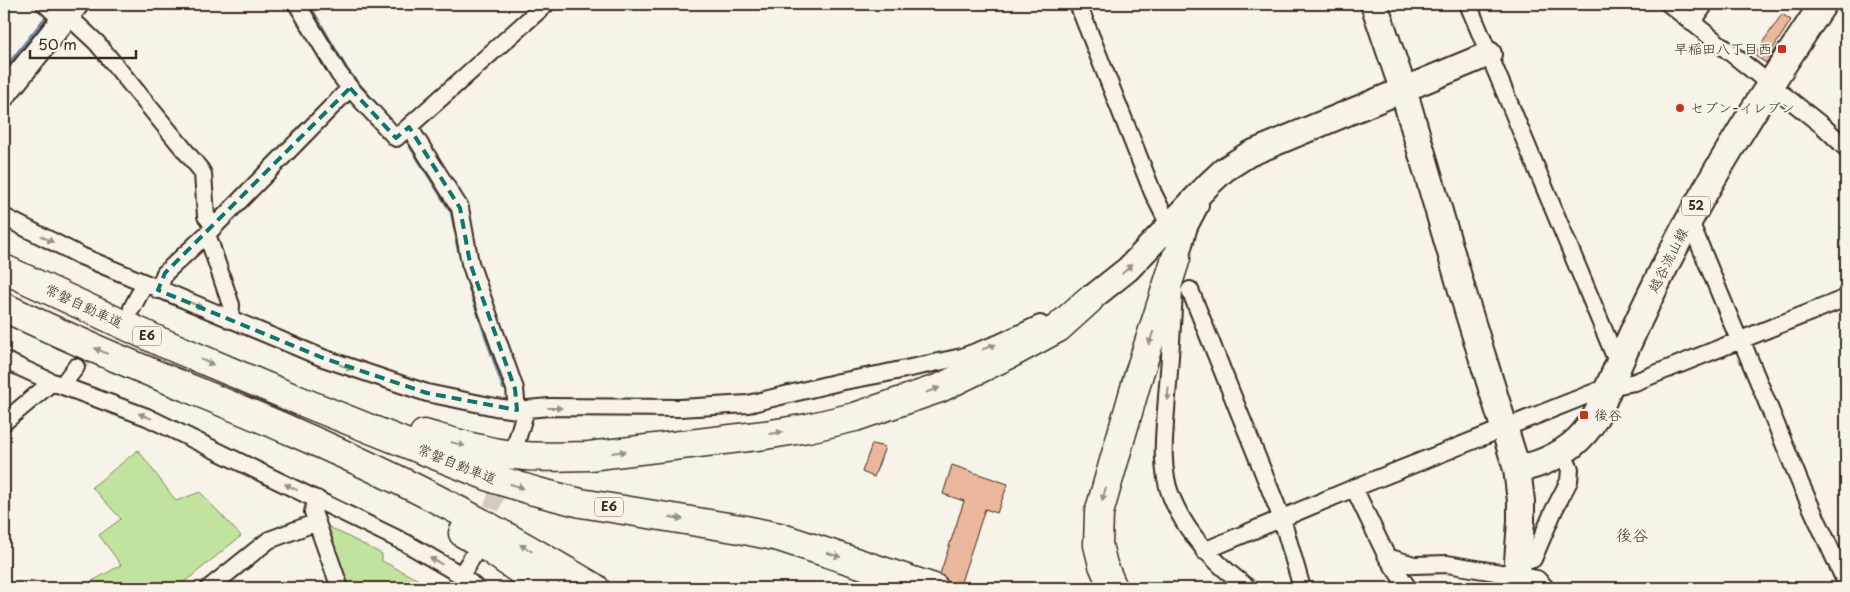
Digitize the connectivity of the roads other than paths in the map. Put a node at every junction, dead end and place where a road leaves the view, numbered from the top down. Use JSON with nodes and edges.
{"nodes":[{"id":1,"x":297,"y":4,"type":"edge"},
{"id":2,"x":546,"y":4,"type":"edge"},
{"id":3,"x":1078,"y":4,"type":"edge"},
{"id":4,"x":1374,"y":4,"type":"edge"},
{"id":5,"x":1468,"y":4,"type":"edge"},
{"id":6,"x":1668,"y":4,"type":"edge"},
{"id":7,"x":1705,"y":4,"type":"edge"},
{"id":8,"x":1823,"y":4,"type":"edge"},
{"id":9,"x":59,"y":9,"type":"edge"},
{"id":10,"x":1692,"y":23,"type":"junction"},
{"id":11,"x":1489,"y":54,"type":"junction"},
{"id":12,"x":1770,"y":86,"type":"junction"},
{"id":13,"x":350,"y":88,"type":"junction"},
{"id":14,"x":1403,"y":89,"type":"junction"},
{"id":15,"x":4,"y":94,"type":"edge"},
{"id":16,"x":409,"y":127,"type":"junction"},
{"id":17,"x":1846,"y":148,"type":"edge"},
{"id":18,"x":1208,"y":184,"type":"junction"},
{"id":19,"x":4,"y":217,"type":"edge"},
{"id":20,"x":1689,"y":219,"type":"junction"},
{"id":21,"x":1169,"y":225,"type":"junction"},
{"id":22,"x":211,"y":230,"type":"junction"},
{"id":23,"x":1176,"y":258,"type":"junction"},
{"id":24,"x":4,"y":268,"type":"edge"},
{"id":25,"x":152,"y":287,"type":"junction"},
{"id":26,"x":1190,"y":290,"type":"dead end"},
{"id":27,"x":1846,"y":298,"type":"edge"},
{"id":28,"x":1089,"y":300,"type":"junction"},
{"id":29,"x":4,"y":307,"type":"edge"},
{"id":30,"x":132,"y":308,"type":"tunnel mouth"},
{"id":31,"x":230,"y":320,"type":"junction"},
{"id":32,"x":1740,"y":340,"type":"junction"},
{"id":33,"x":4,"y":360,"type":"edge"},
{"id":34,"x":145,"y":371,"type":"junction"},
{"id":35,"x":65,"y":376,"type":"junction"},
{"id":36,"x":1613,"y":376,"type":"junction"},
{"id":37,"x":293,"y":398,"type":"junction"},
{"id":38,"x":521,"y":409,"type":"junction"},
{"id":39,"x":4,"y":422,"type":"edge"},
{"id":40,"x":1505,"y":428,"type":"junction"},
{"id":41,"x":517,"y":440,"type":"dead end"},
{"id":42,"x":1562,"y":453,"type":"junction"},
{"id":43,"x":1517,"y":469,"type":"junction"},
{"id":44,"x":1354,"y":488,"type":"junction"},
{"id":45,"x":317,"y":499,"type":"junction"},
{"id":46,"x":1282,"y":519,"type":"junction"},
{"id":47,"x":317,"y":522,"type":"junction"},
{"id":48,"x":1204,"y":551,"type":"junction"},
{"id":49,"x":475,"y":553,"type":"dead end"},
{"id":50,"x":1387,"y":557,"type":"junction"},
{"id":51,"x":1522,"y":574,"type":"edge"},
{"id":52,"x":460,"y":575,"type":"junction"},
{"id":53,"x":1846,"y":583,"type":"edge"},
{"id":54,"x":209,"y":588,"type":"edge"},
{"id":55,"x":340,"y":588,"type":"edge"},
{"id":56,"x":476,"y":588,"type":"edge"},
{"id":57,"x":545,"y":588,"type":"edge"},
{"id":58,"x":594,"y":588,"type":"edge"},
{"id":59,"x":934,"y":588,"type":"edge"},
{"id":60,"x":1113,"y":588,"type":"edge"},
{"id":61,"x":1248,"y":588,"type":"edge"},
{"id":62,"x":1302,"y":588,"type":"edge"},
{"id":63,"x":1408,"y":588,"type":"edge"},
{"id":64,"x":1546,"y":588,"type":"edge"}],
"edges":[{"from":1,"to":13,"type":"street"},
{"from":2,"to":16,"type":"street"},
{"from":3,"to":21,"type":"street"},
{"from":4,"to":14,"type":"main road"},
{"from":5,"to":11,"type":"street"},
{"from":6,"to":10,"type":"street"},
{"from":7,"to":10,"type":"street"},
{"from":8,"to":12,"type":"main road","name":"越谷流山線","number":"52"},
{"from":9,"to":15,"type":"street"},
{"from":9,"to":22,"type":"street"},
{"from":10,"to":12,"type":"street"},
{"from":11,"to":14,"type":"street"},
{"from":11,"to":36,"type":"street"},
{"from":12,"to":17,"type":"street"},
{"from":12,"to":20,"type":"main road","name":"越谷流山線","number":"52"},
{"from":13,"to":16,"type":"street"},
{"from":13,"to":22,"type":"street"},
{"from":14,"to":18,"type":"street"},
{"from":14,"to":40,"type":"main road"},
{"from":16,"to":38,"type":"street"},
{"from":18,"to":21,"type":"street"},
{"from":18,"to":23,"type":"street"},
{"from":19,"to":25,"type":"street","one_way":true},
{"from":20,"to":32,"type":"street"},
{"from":20,"to":36,"type":"main road","name":"越谷流山線","number":"52"},
{"from":28,"to":21,"type":"street","one_way":true},
{"from":22,"to":25,"type":"street"},
{"from":22,"to":31,"type":"street"},
{"from":23,"to":48,"type":"street","one_way":true},
{"from":23,"to":60,"type":"highway","one_way":true},
{"from":24,"to":37,"type":"highway","name":"常磐自動車道","number":"E6","one_way":true},
{"from":25,"to":30,"type":"street"},
{"from":25,"to":31,"type":"street","one_way":true},
{"from":26,"to":46,"type":"street"},
{"from":27,"to":32,"type":"street"},
{"from":37,"to":28,"type":"highway","one_way":true},
{"from":38,"to":28,"type":"street","one_way":true},
{"from":34,"to":29,"type":"highway","number":"E6","one_way":true},
{"from":31,"to":38,"type":"street","one_way":true},
{"from":32,"to":36,"type":"street"},
{"from":32,"to":53,"type":"street"},
{"from":33,"to":35,"type":"street"},
{"from":34,"to":57,"type":"highway"},
{"from":58,"to":34,"type":"highway","number":"E6","one_way":true},
{"from":35,"to":39,"type":"street"},
{"from":45,"to":35,"type":"street","one_way":true},
{"from":36,"to":40,"type":"street"},
{"from":36,"to":42,"type":"main road","name":"越谷流山線","number":"52"},
{"from":37,"to":59,"type":"highway","name":"常磐自動車道","number":"E6","one_way":true},
{"from":38,"to":41,"type":"street"},
{"from":40,"to":43,"type":"main road"},
{"from":40,"to":44,"type":"street"},
{"from":42,"to":43,"type":"main road","name":"越谷流山線","number":"52"},
{"from":42,"to":51,"type":"street"},
{"from":43,"to":51,"type":"main road"},
{"from":44,"to":46,"type":"street"},
{"from":44,"to":50,"type":"street"},
{"from":45,"to":47,"type":"street"},
{"from":52,"to":45,"type":"street","one_way":true},
{"from":46,"to":48,"type":"street"},
{"from":46,"to":62,"type":"street"},
{"from":47,"to":54,"type":"street"},
{"from":47,"to":55,"type":"street"},
{"from":48,"to":61,"type":"street"},
{"from":49,"to":52,"type":"street"},
{"from":50,"to":51,"type":"street"},
{"from":50,"to":63,"type":"street"},
{"from":51,"to":64,"type":"street"},
{"from":52,"to":56,"type":"street"}]}
